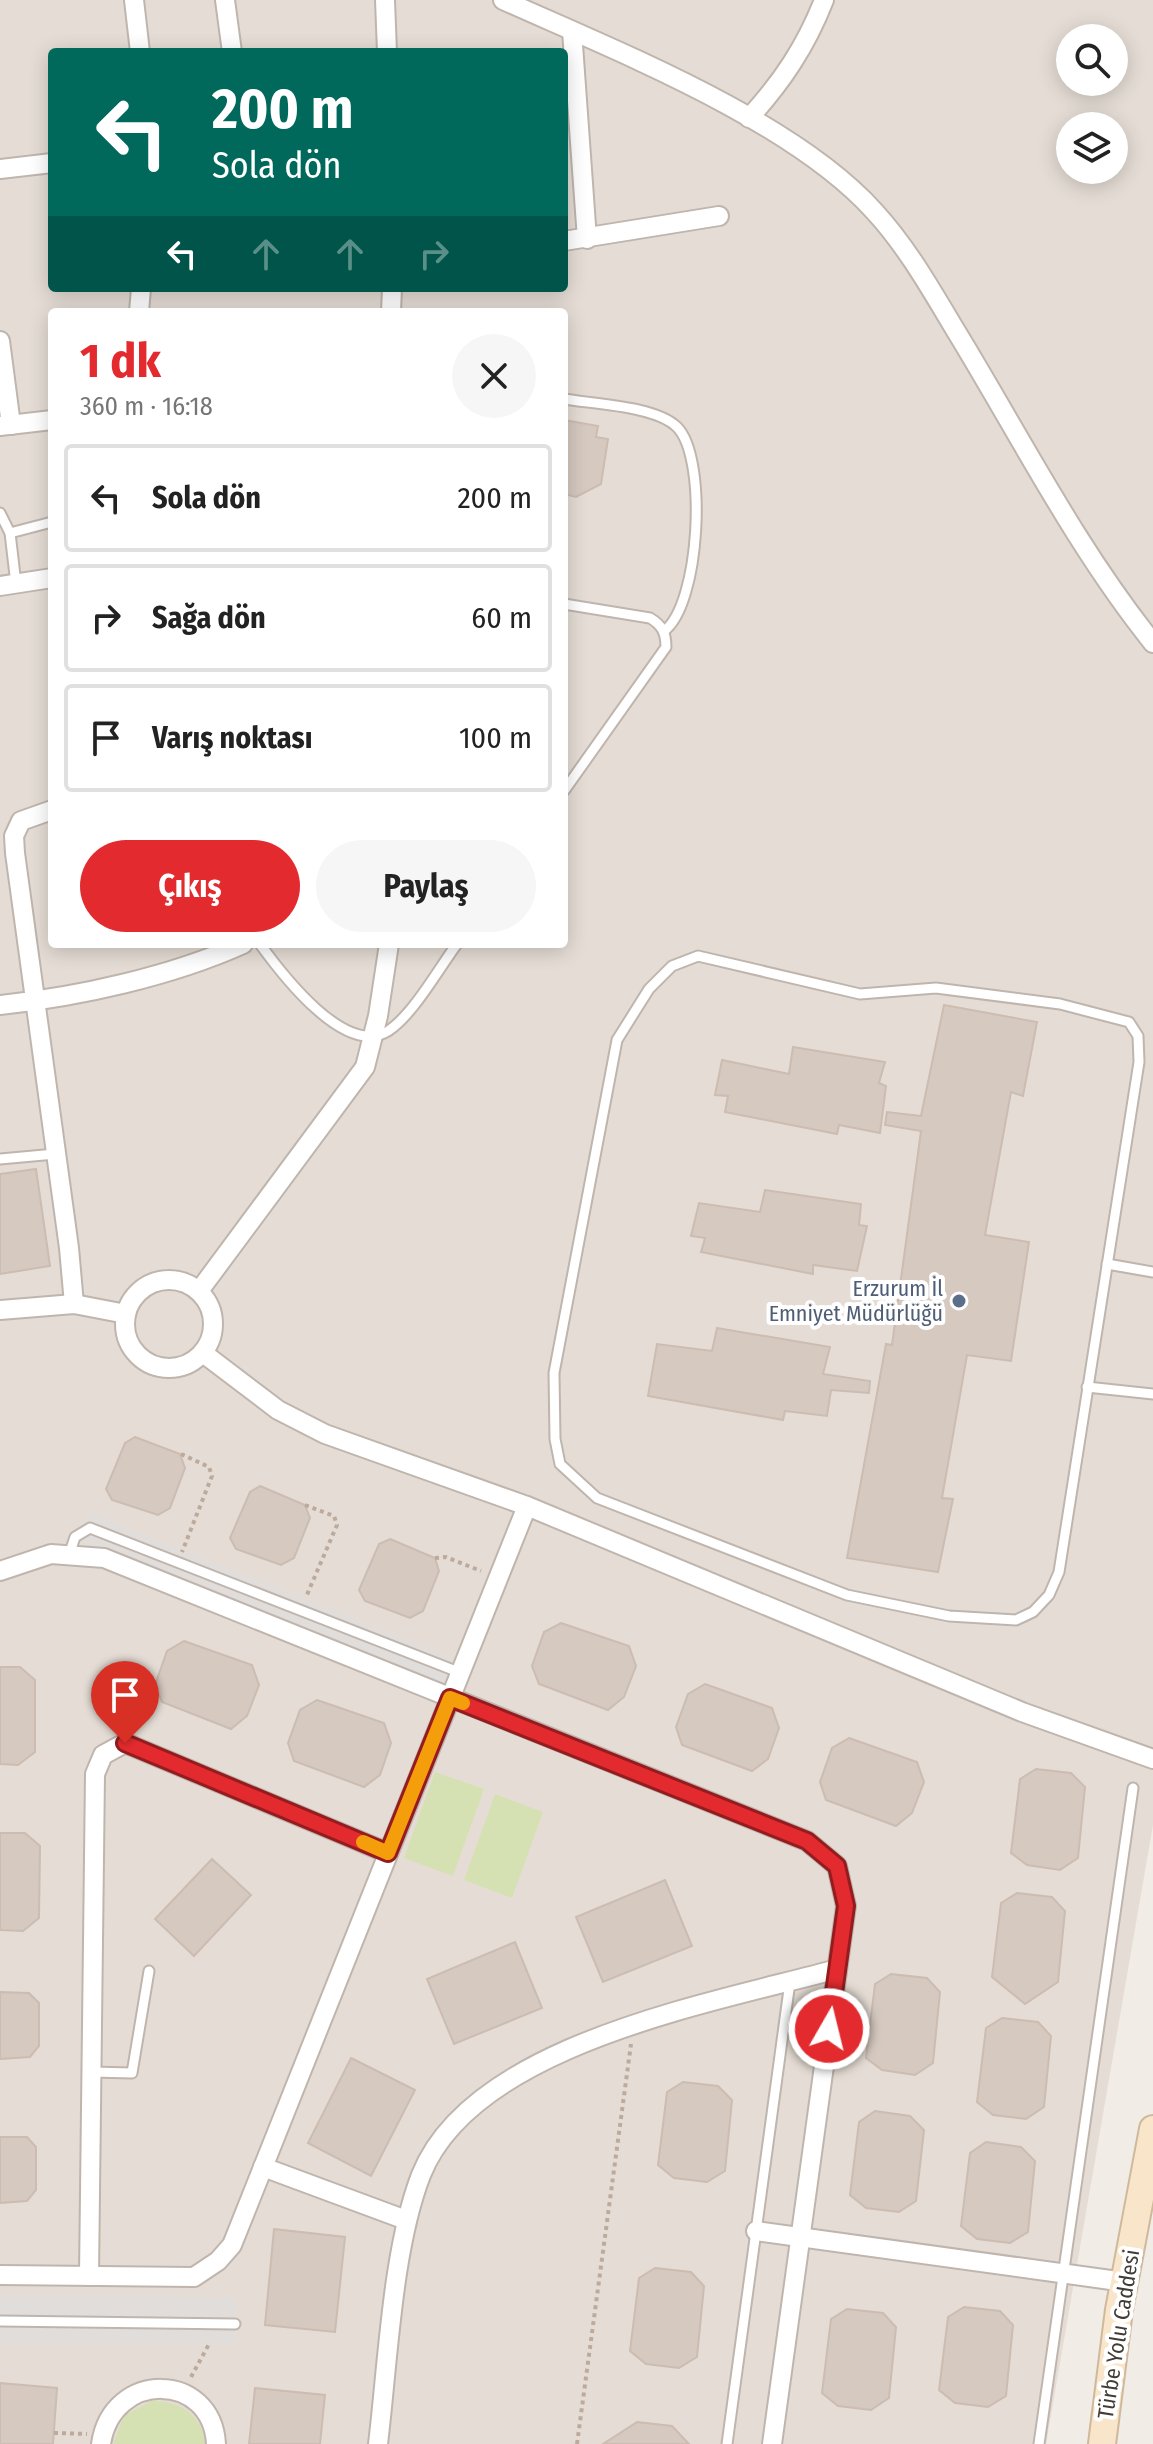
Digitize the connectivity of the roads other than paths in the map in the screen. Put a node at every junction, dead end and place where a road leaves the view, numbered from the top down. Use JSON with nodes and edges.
{"nodes":[{"id":1,"x":134,"y":0,"type":"edge"},
{"id":2,"x":225,"y":0,"type":"edge"},
{"id":3,"x":385,"y":0,"type":"edge"},
{"id":4,"x":503,"y":0,"type":"edge"},
{"id":5,"x":824,"y":0,"type":"edge"},
{"id":6,"x":572,"y":31,"type":"junction"},
{"id":7,"x":140,"y":48,"type":"edge"},
{"id":8,"x":231,"y":48,"type":"edge"},
{"id":9,"x":387,"y":48,"type":"edge"},
{"id":10,"x":749,"y":118,"type":"junction"},
{"id":11,"x":48,"y":163,"type":"edge"},
{"id":12,"x":0,"y":169,"type":"edge"},
{"id":13,"x":719,"y":216,"type":"dead end"},
{"id":14,"x":587,"y":239,"type":"junction"},
{"id":15,"x":568,"y":241,"type":"edge"},
{"id":16,"x":0,"y":341,"type":"edge"},
{"id":17,"x":568,"y":400,"type":"edge"},
{"id":18,"x":48,"y":420,"type":"edge"},
{"id":19,"x":5,"y":425,"type":"edge"},
{"id":20,"x":0,"y":513,"type":"edge"},
{"id":21,"x":48,"y":523,"type":"edge"},
{"id":22,"x":10,"y":533,"type":"junction"},
{"id":23,"x":48,"y":579,"type":"edge"},
{"id":24,"x":8,"y":585,"type":"edge"},
{"id":25,"x":568,"y":605,"type":"edge"},
{"id":26,"x":664,"y":631,"type":"junction"},
{"id":27,"x":1153,"y":643,"type":"edge"},
{"id":28,"x":568,"y":785,"type":"edge"},
{"id":29,"x":48,"y":811,"type":"edge"},
{"id":30,"x":231,"y":948,"type":"edge"},
{"id":31,"x":263,"y":948,"type":"edge"},
{"id":32,"x":388,"y":948,"type":"edge"},
{"id":33,"x":454,"y":948,"type":"edge"},
{"id":34,"x":33,"y":1001,"type":"junction"},
{"id":35,"x":0,"y":1005,"type":"edge"},
{"id":36,"x":373,"y":1034,"type":"junction"},
{"id":37,"x":55,"y":1154,"type":"junction"},
{"id":38,"x":0,"y":1159,"type":"edge"},
{"id":39,"x":1107,"y":1264,"type":"junction"},
{"id":40,"x":1153,"y":1272,"type":"edge"},
{"id":41,"x":199,"y":1291,"type":"junction"},
{"id":42,"x":74,"y":1304,"type":"junction"},
{"id":43,"x":0,"y":1310,"type":"edge"},
{"id":44,"x":126,"y":1314,"type":"junction"},
{"id":45,"x":203,"y":1353,"type":"junction"},
{"id":46,"x":1087,"y":1387,"type":"junction"},
{"id":47,"x":1153,"y":1394,"type":"edge"},
{"id":48,"x":527,"y":1506,"type":"junction"},
{"id":49,"x":69,"y":1555,"type":"junction"},
{"id":50,"x":0,"y":1571,"type":"edge"},
{"id":51,"x":461,"y":1673,"type":"junction"},
{"id":52,"x":450,"y":1698,"type":"junction"},
{"id":53,"x":1153,"y":1759,"type":"edge"},
{"id":54,"x":1133,"y":1788,"type":"dead end"},
{"id":55,"x":388,"y":1853,"type":"junction"},
{"id":56,"x":837,"y":1969,"type":"junction"},
{"id":57,"x":149,"y":1971,"type":"dead end"},
{"id":58,"x":790,"y":1982,"type":"junction"},
{"id":59,"x":91,"y":2072,"type":"junction"},
{"id":60,"x":1153,"y":2129,"type":"edge"},
{"id":61,"x":263,"y":2167,"type":"junction"},
{"id":62,"x":406,"y":2220,"type":"junction"},
{"id":63,"x":756,"y":2231,"type":"junction"},
{"id":64,"x":801,"y":2237,"type":"junction"},
{"id":65,"x":1063,"y":2273,"type":"junction"},
{"id":66,"x":0,"y":2275,"type":"edge"},
{"id":67,"x":89,"y":2276,"type":"junction"},
{"id":68,"x":1125,"y":2282,"type":"junction"},
{"id":69,"x":0,"y":2321,"type":"edge"},
{"id":70,"x":235,"y":2324,"type":"dead end"},
{"id":71,"x":102,"y":2439,"type":"edge"},
{"id":72,"x":216,"y":2444,"type":"edge"},
{"id":73,"x":378,"y":2444,"type":"edge"},
{"id":74,"x":727,"y":2444,"type":"edge"},
{"id":75,"x":772,"y":2444,"type":"edge"},
{"id":76,"x":1039,"y":2444,"type":"edge"},
{"id":77,"x":1102,"y":2444,"type":"edge"}],
"edges":[{"from":1,"to":7,"type":"street"},
{"from":2,"to":8,"type":"street"},
{"from":3,"to":9,"type":"street"},
{"from":4,"to":6,"type":"street"},
{"from":5,"to":10,"type":"street"},
{"from":6,"to":10,"type":"street"},
{"from":6,"to":14,"type":"street"},
{"from":10,"to":27,"type":"street"},
{"from":11,"to":12,"type":"street"},
{"from":13,"to":14,"type":"street"},
{"from":14,"to":15,"type":"street"},
{"from":16,"to":19,"type":"street"},
{"from":17,"to":26,"type":"lane"},
{"from":18,"to":19,"type":"street"},
{"from":20,"to":22,"type":"lane"},
{"from":21,"to":22,"type":"lane"},
{"from":22,"to":24,"type":"lane"},
{"from":23,"to":24,"type":"street"},
{"from":25,"to":26,"type":"lane"},
{"from":26,"to":28,"type":"lane"},
{"from":29,"to":34,"type":"street"},
{"from":30,"to":34,"type":"street"},
{"from":31,"to":36,"type":"lane"},
{"from":32,"to":36,"type":"street"},
{"from":33,"to":36,"type":"lane"},
{"from":34,"to":35,"type":"street"},
{"from":34,"to":37,"type":"street"},
{"from":36,"to":41,"type":"street"},
{"from":37,"to":38,"type":"lane"},
{"from":37,"to":42,"type":"street"},
{"from":39,"to":40,"type":"lane"},
{"from":39,"to":46,"type":"lane"},
{"from":39,"to":46,"type":"lane"},
{"from":41,"to":44,"type":"street"},
{"from":41,"to":45,"type":"street"},
{"from":42,"to":43,"type":"street"},
{"from":42,"to":44,"type":"street"},
{"from":44,"to":45,"type":"street"},
{"from":45,"to":48,"type":"street"},
{"from":46,"to":47,"type":"lane"},
{"from":48,"to":51,"type":"street"},
{"from":48,"to":53,"type":"street"},
{"from":49,"to":50,"type":"street"},
{"from":49,"to":51,"type":"lane"},
{"from":49,"to":52,"type":"street"},
{"from":51,"to":52,"type":"street"},
{"from":52,"to":55,"type":"street"},
{"from":52,"to":56,"type":"street"},
{"from":54,"to":65,"type":"lane"},
{"from":55,"to":59,"type":"street"},
{"from":55,"to":61,"type":"street"},
{"from":56,"to":58,"type":"street"},
{"from":56,"to":64,"type":"street"},
{"from":57,"to":59,"type":"lane"},
{"from":58,"to":62,"type":"street"},
{"from":58,"to":63,"type":"lane"},
{"from":59,"to":67,"type":"street"},
{"from":60,"to":68,"type":"street","name":"Türbe Yolu Caddesi"},
{"from":61,"to":62,"type":"street"},
{"from":61,"to":67,"type":"street"},
{"from":62,"to":73,"type":"street"},
{"from":63,"to":64,"type":"street"},
{"from":63,"to":74,"type":"lane"},
{"from":64,"to":65,"type":"street"},
{"from":64,"to":75,"type":"street"},
{"from":65,"to":68,"type":"street"},
{"from":65,"to":76,"type":"lane"},
{"from":66,"to":67,"type":"street"},
{"from":68,"to":77,"type":"street","name":"Türbe Yolu Caddesi"},
{"from":69,"to":70,"type":"lane"},
{"from":71,"to":72,"type":"street"}]}
